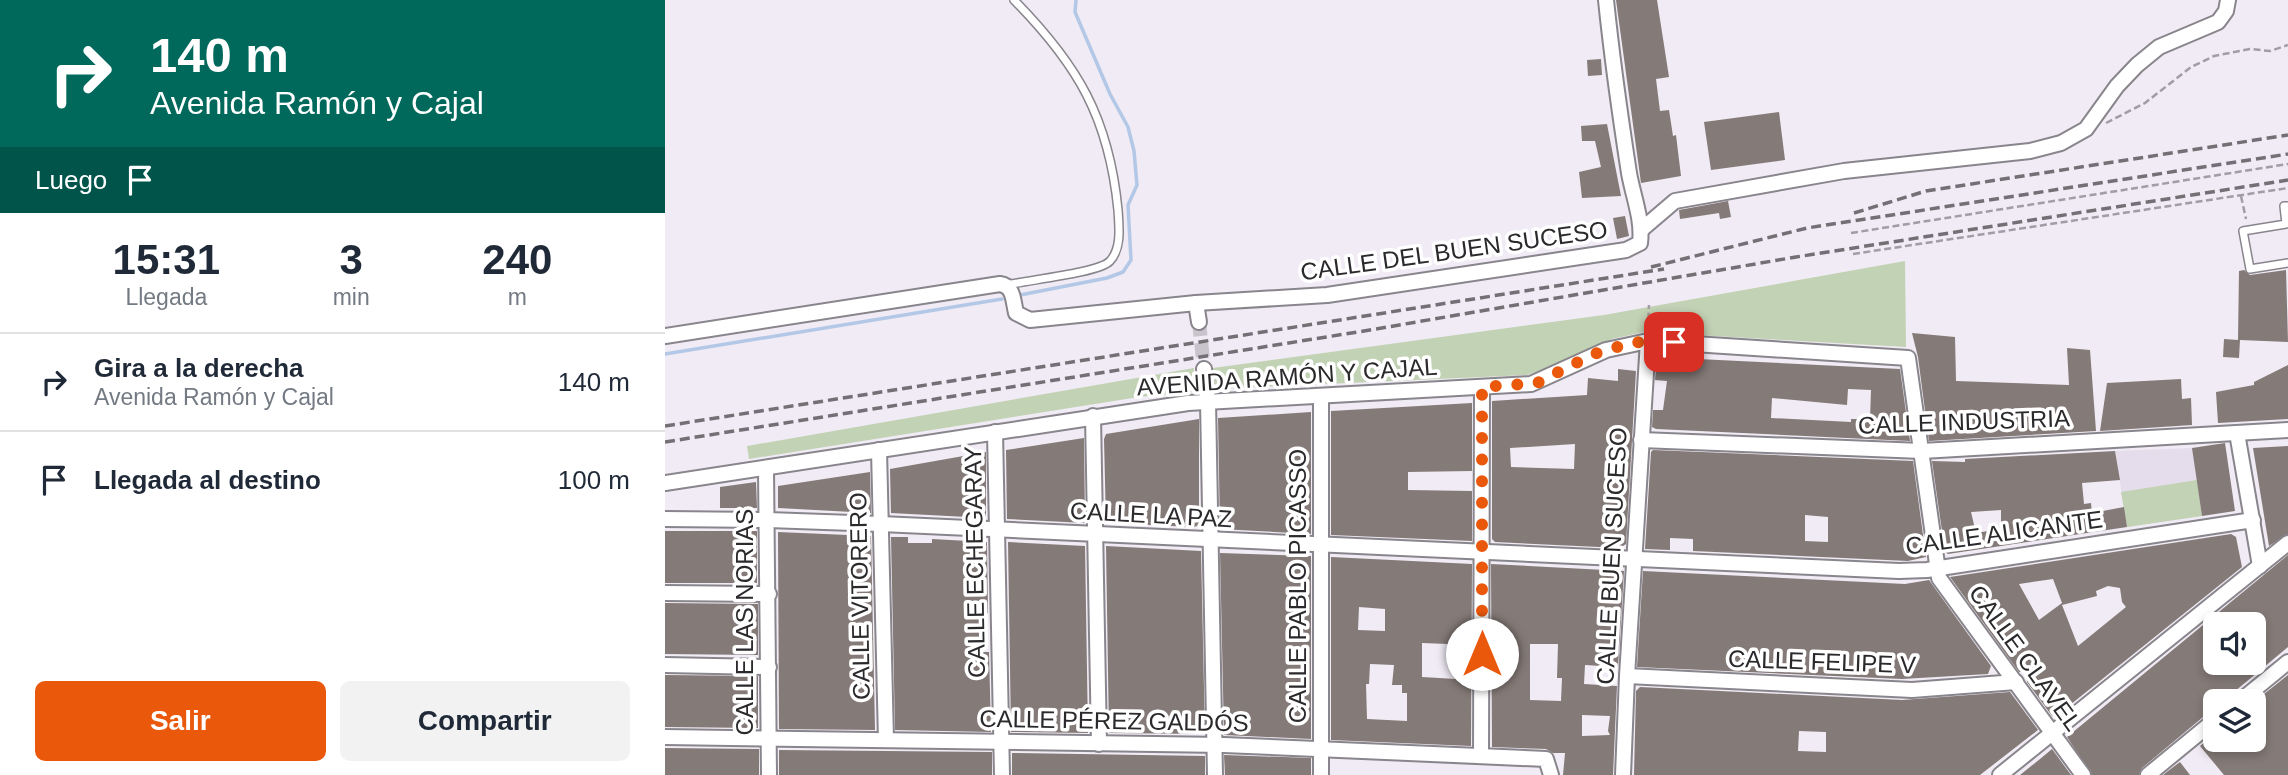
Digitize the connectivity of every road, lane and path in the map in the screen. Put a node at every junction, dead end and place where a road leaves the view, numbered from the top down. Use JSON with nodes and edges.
{"nodes":[{"id":1,"x":1014,"y":0,"type":"edge"},
{"id":2,"x":1606,"y":0,"type":"edge"},
{"id":3,"x":2228,"y":0,"type":"edge"},
{"id":4,"x":2288,"y":45,"type":"edge"},
{"id":5,"x":2086,"y":129,"type":"junction"},
{"id":6,"x":2288,"y":164,"type":"edge"},
{"id":7,"x":2288,"y":188,"type":"edge"},
{"id":8,"x":2241,"y":196,"type":"junction"},
{"id":9,"x":2288,"y":206,"type":"edge"},
{"id":10,"x":1641,"y":230,"type":"junction"},
{"id":11,"x":2248,"y":230,"type":"junction"},
{"id":12,"x":1851,"y":233,"type":"dead end"},
{"id":13,"x":1853,"y":254,"type":"dead end"},
{"id":14,"x":2288,"y":263,"type":"edge"},
{"id":15,"x":1006,"y":285,"type":"junction"},
{"id":16,"x":1196,"y":303,"type":"junction"},
{"id":17,"x":1649,"y":305,"type":"dead end"},
{"id":18,"x":1199,"y":322,"type":"tunnel mouth"},
{"id":19,"x":665,"y":336,"type":"edge"},
{"id":20,"x":1648,"y":341,"type":"junction"},
{"id":21,"x":1908,"y":358,"type":"joint"},
{"id":22,"x":1203,"y":369,"type":"tunnel mouth"},
{"id":23,"x":1482,"y":387,"type":"junction"},
{"id":24,"x":1321,"y":397,"type":"junction"},
{"id":25,"x":1207,"y":402,"type":"junction"},
{"id":26,"x":1093,"y":416,"type":"junction"},
{"id":27,"x":2288,"y":430,"type":"edge"},
{"id":28,"x":995,"y":432,"type":"junction"},
{"id":29,"x":2237,"y":433,"type":"junction"},
{"id":30,"x":1641,"y":440,"type":"junction"},
{"id":31,"x":880,"y":450,"type":"junction"},
{"id":32,"x":1922,"y":451,"type":"junction"},
{"id":33,"x":766,"y":469,"type":"junction"},
{"id":34,"x":665,"y":483,"type":"edge"},
{"id":35,"x":665,"y":520,"type":"edge"},
{"id":36,"x":768,"y":520,"type":"junction"},
{"id":37,"x":2253,"y":520,"type":"junction"},
{"id":38,"x":881,"y":524,"type":"junction"},
{"id":39,"x":996,"y":530,"type":"junction"},
{"id":40,"x":1095,"y":535,"type":"junction"},
{"id":41,"x":1211,"y":541,"type":"junction"},
{"id":42,"x":2288,"y":543,"type":"edge"},
{"id":43,"x":1320,"y":545,"type":"junction"},
{"id":44,"x":1482,"y":552,"type":"junction"},
{"id":45,"x":1634,"y":560,"type":"junction"},
{"id":46,"x":2260,"y":566,"type":"junction"},
{"id":47,"x":1937,"y":568,"type":"junction"},
{"id":48,"x":665,"y":593,"type":"edge"},
{"id":49,"x":769,"y":594,"type":"junction"},
{"id":50,"x":2288,"y":662,"type":"edge"},
{"id":51,"x":665,"y":665,"type":"edge"},
{"id":52,"x":769,"y":667,"type":"junction"},
{"id":53,"x":1627,"y":676,"type":"junction"},
{"id":54,"x":2015,"y":682,"type":"junction"},
{"id":55,"x":2255,"y":689,"type":"edge"},
{"id":56,"x":2203,"y":730,"type":"edge"},
{"id":57,"x":2053,"y":733,"type":"junction"},
{"id":58,"x":665,"y":737,"type":"edge"},
{"id":59,"x":768,"y":739,"type":"junction"},
{"id":60,"x":886,"y":740,"type":"junction"},
{"id":61,"x":1001,"y":741,"type":"junction"},
{"id":62,"x":1099,"y":744,"type":"junction"},
{"id":63,"x":1214,"y":745,"type":"junction"},
{"id":64,"x":1322,"y":750,"type":"junction"},
{"id":65,"x":1481,"y":756,"type":"junction"},
{"id":66,"x":769,"y":775,"type":"edge"},
{"id":67,"x":1002,"y":775,"type":"edge"},
{"id":68,"x":1215,"y":775,"type":"edge"},
{"id":69,"x":1321,"y":775,"type":"edge"},
{"id":70,"x":1551,"y":775,"type":"edge"},
{"id":71,"x":1623,"y":775,"type":"edge"},
{"id":72,"x":2000,"y":775,"type":"edge"},
{"id":73,"x":2083,"y":775,"type":"edge"},
{"id":74,"x":2148,"y":775,"type":"edge"}],
"edges":[{"from":1,"to":15,"type":"lane"},
{"from":2,"to":10,"type":"street","name":"CALLE DEL BUEN SUCESO"},
{"from":3,"to":5,"type":"street"},
{"from":4,"to":5,"type":"path"},
{"from":5,"to":10,"type":"street"},
{"from":6,"to":12,"type":"path"},
{"from":7,"to":8,"type":"path"},
{"from":8,"to":11,"type":"path"},
{"from":8,"to":13,"type":"path"},
{"from":9,"to":11,"type":"lane"},
{"from":10,"to":16,"type":"street","name":"CALLE DEL BUEN SUCESO"},
{"from":11,"to":14,"type":"lane"},
{"from":15,"to":16,"type":"street"},
{"from":15,"to":19,"type":"street"},
{"from":16,"to":18,"type":"street"},
{"from":17,"to":20,"type":"path"},
{"from":20,"to":21,"type":"street","name":"AVENIDA RAMÓN Y CAJAL"},
{"from":20,"to":23,"type":"street","name":"AVENIDA RAMÓN Y CAJAL"},
{"from":20,"to":30,"type":"street","name":"CALLE BUEN SUCESO"},
{"from":21,"to":32,"type":"street","name":"CALLE CLAVEL"},
{"from":22,"to":25,"type":"street"},
{"from":23,"to":24,"type":"street","name":"AVENIDA RAMÓN Y CAJAL"},
{"from":23,"to":44,"type":"street"},
{"from":24,"to":25,"type":"street","name":"AVENIDA RAMÓN Y CAJAL"},
{"from":24,"to":43,"type":"street","name":"CALLE PABLO PICASSO"},
{"from":25,"to":26,"type":"street","name":"AVENIDA RAMÓN Y CAJAL"},
{"from":25,"to":41,"type":"street"},
{"from":26,"to":28,"type":"street","name":"AVENIDA RAMÓN Y CAJAL"},
{"from":26,"to":40,"type":"street"},
{"from":27,"to":29,"type":"street","name":"CALLE INDUSTRIA"},
{"from":28,"to":31,"type":"street","name":"AVENIDA RAMÓN Y CAJAL"},
{"from":28,"to":39,"type":"street","name":"CALLE ECHEGARAY"},
{"from":29,"to":32,"type":"street","name":"CALLE INDUSTRIA"},
{"from":29,"to":37,"type":"street"},
{"from":30,"to":32,"type":"street","name":"CALLE INDUSTRIA"},
{"from":30,"to":45,"type":"street","name":"CALLE BUEN SUCESO"},
{"from":31,"to":33,"type":"street","name":"AVENIDA RAMÓN Y CAJAL"},
{"from":31,"to":38,"type":"street","name":"CALLE VITORERO"},
{"from":32,"to":47,"type":"street","name":"CALLE CLAVEL"},
{"from":33,"to":34,"type":"street","name":"AVENIDA RAMÓN Y CAJAL"},
{"from":33,"to":36,"type":"street","name":"CALLE LAS NORIAS"},
{"from":35,"to":36,"type":"street","name":"CALLE LA PAZ"},
{"from":36,"to":38,"type":"street","name":"CALLE LA PAZ"},
{"from":36,"to":49,"type":"street","name":"CALLE LAS NORIAS"},
{"from":37,"to":46,"type":"street"},
{"from":37,"to":47,"type":"street","name":"CALLE ALICANTE"},
{"from":38,"to":39,"type":"street","name":"CALLE LA PAZ"},
{"from":38,"to":60,"type":"street","name":"CALLE VITORERO"},
{"from":39,"to":40,"type":"street","name":"CALLE LA PAZ"},
{"from":39,"to":61,"type":"street","name":"CALLE ECHEGARAY"},
{"from":40,"to":41,"type":"street","name":"CALLE LA PAZ"},
{"from":40,"to":62,"type":"street"},
{"from":41,"to":43,"type":"street","name":"CALLE LA PAZ"},
{"from":41,"to":63,"type":"street"},
{"from":42,"to":46,"type":"street"},
{"from":43,"to":44,"type":"street","name":"CALLE LA PAZ"},
{"from":43,"to":64,"type":"street","name":"CALLE PABLO PICASSO"},
{"from":44,"to":45,"type":"street","name":"CALLE LA PAZ"},
{"from":44,"to":65,"type":"street"},
{"from":45,"to":47,"type":"street","name":"CALLE ALICANTE"},
{"from":45,"to":53,"type":"street","name":"CALLE BUEN SUCESO"},
{"from":46,"to":57,"type":"street"},
{"from":47,"to":54,"type":"street","name":"CALLE CLAVEL"},
{"from":48,"to":49,"type":"street"},
{"from":49,"to":52,"type":"street","name":"CALLE LAS NORIAS"},
{"from":50,"to":55,"type":"street"},
{"from":51,"to":52,"type":"street"},
{"from":52,"to":59,"type":"street","name":"CALLE LAS NORIAS"},
{"from":53,"to":54,"type":"street","name":"CALLE FELIPE V"},
{"from":53,"to":71,"type":"street","name":"CALLE BUEN SUCESO"},
{"from":54,"to":57,"type":"street","name":"CALLE CLAVEL"},
{"from":56,"to":74,"type":"street"},
{"from":57,"to":72,"type":"street"},
{"from":57,"to":73,"type":"street","name":"CALLE CLAVEL"},
{"from":58,"to":59,"type":"street","name":"CALLE PÉREZ GALDÓS"},
{"from":59,"to":60,"type":"street","name":"CALLE PÉREZ GALDÓS"},
{"from":59,"to":66,"type":"street","name":"CALLE LAS NORIAS"},
{"from":60,"to":61,"type":"street","name":"CALLE PÉREZ GALDÓS"},
{"from":61,"to":62,"type":"street","name":"CALLE PÉREZ GALDÓS"},
{"from":61,"to":67,"type":"street","name":"CALLE ECHEGARAY"},
{"from":62,"to":63,"type":"street","name":"CALLE PÉREZ GALDÓS"},
{"from":63,"to":64,"type":"street","name":"CALLE PÉREZ GALDÓS"},
{"from":63,"to":68,"type":"street"},
{"from":64,"to":65,"type":"street","name":"CALLE PÉREZ GALDÓS"},
{"from":64,"to":69,"type":"street","name":"CALLE PABLO PICASSO"},
{"from":65,"to":70,"type":"street","name":"CALLE PÉREZ GALDÓS"}]}
